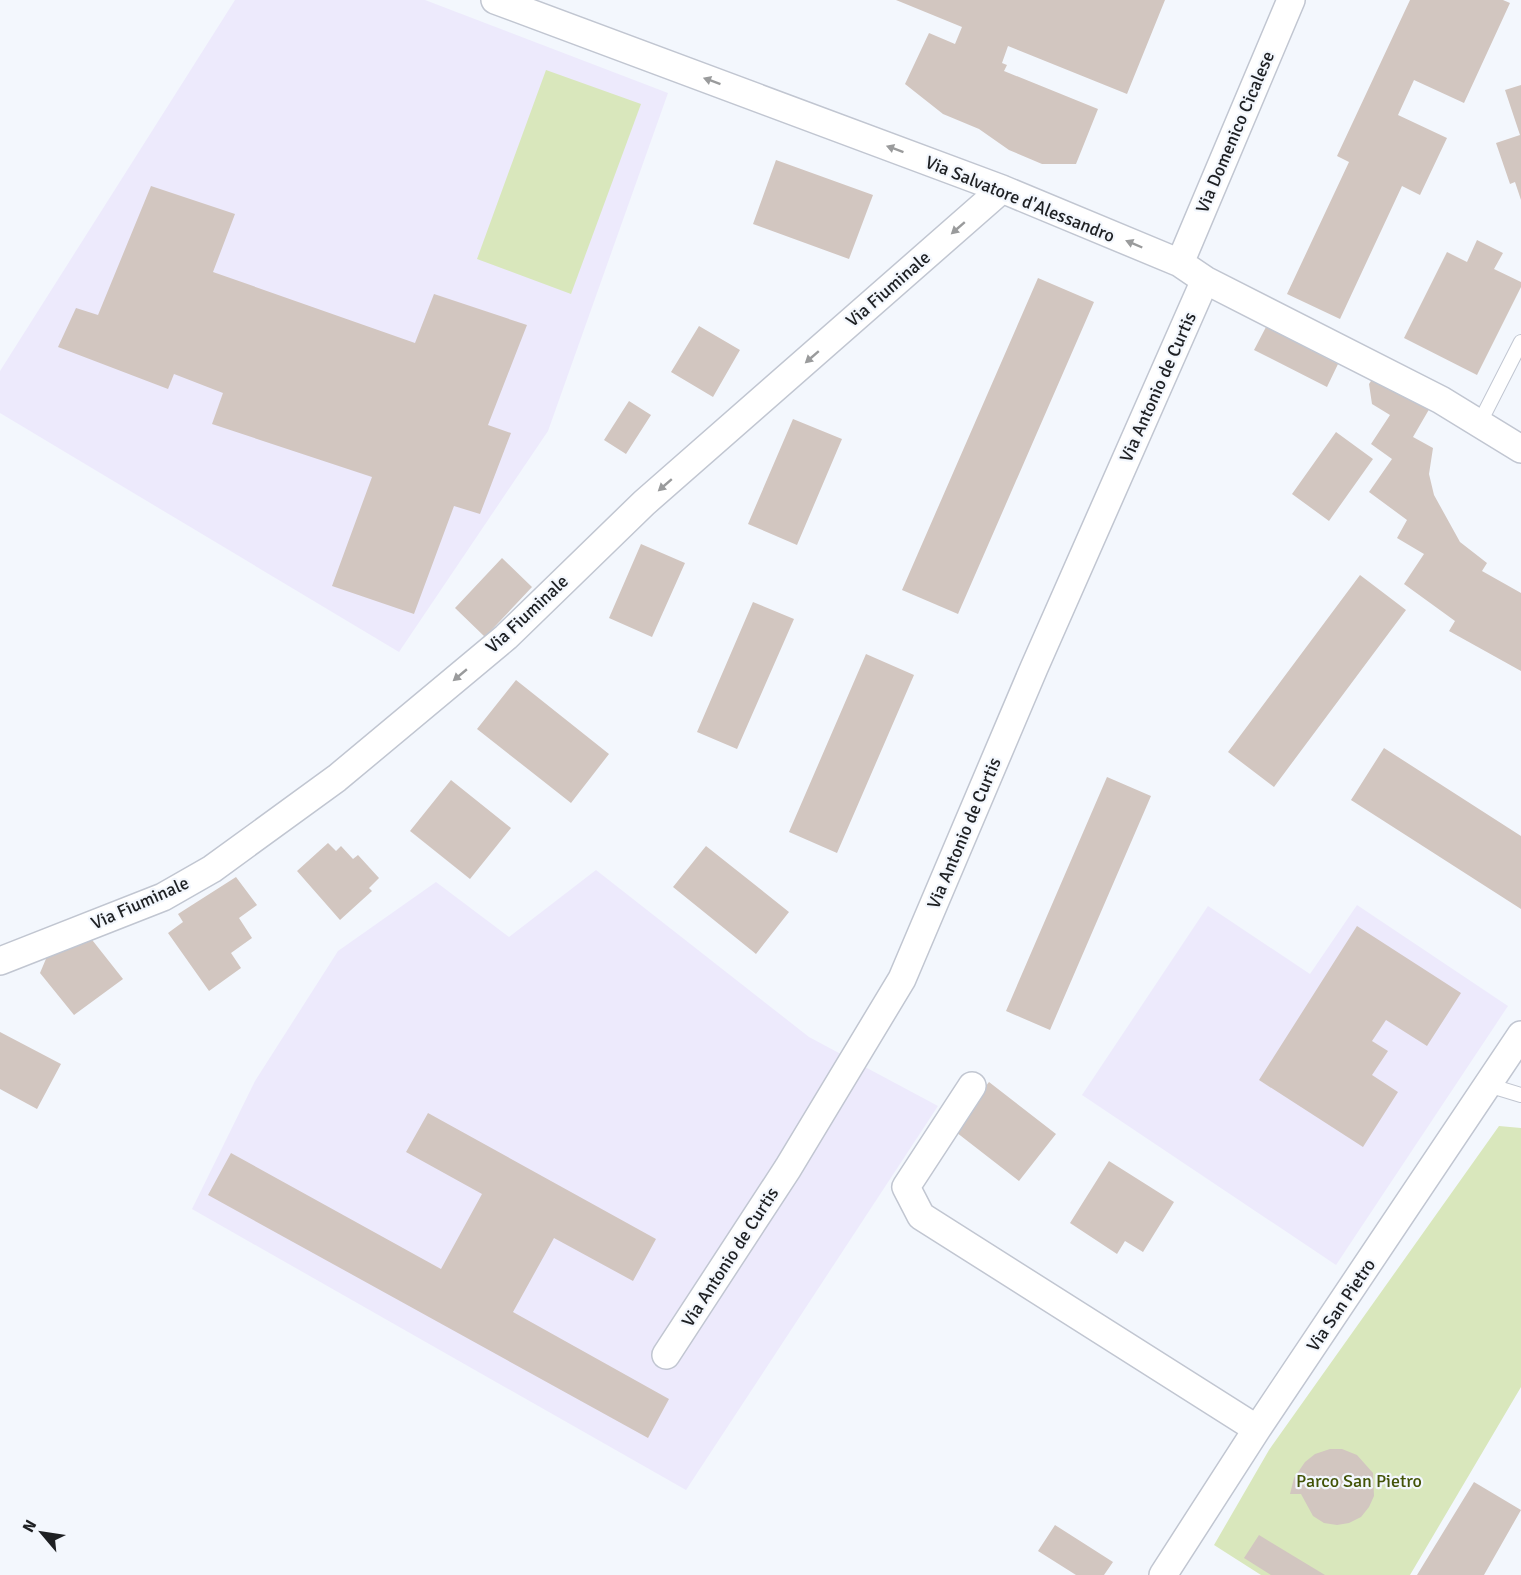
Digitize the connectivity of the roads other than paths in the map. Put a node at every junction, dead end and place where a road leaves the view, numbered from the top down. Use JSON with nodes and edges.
{"nodes":[{"id":1,"x":495,"y":0,"type":"edge"},
{"id":2,"x":1291,"y":0,"type":"edge"},
{"id":3,"x":1002,"y":189,"type":"junction"},
{"id":4,"x":1180,"y":263,"type":"junction"},
{"id":5,"x":1205,"y":280,"type":"junction"},
{"id":6,"x":1521,"y":342,"type":"edge"},
{"id":7,"x":1479,"y":424,"type":"junction"},
{"id":8,"x":1521,"y":449,"type":"edge"},
{"id":9,"x":0,"y":961,"type":"edge"},
{"id":10,"x":1521,"y":1035,"type":"edge"},
{"id":11,"x":1488,"y":1085,"type":"junction"},
{"id":12,"x":972,"y":1086,"type":"dead end"},
{"id":13,"x":1521,"y":1095,"type":"edge"},
{"id":14,"x":666,"y":1355,"type":"dead end"},
{"id":15,"x":1257,"y":1429,"type":"junction"},
{"id":16,"x":1163,"y":1575,"type":"edge"}],
"edges":[{"from":3,"to":1,"type":"street","name":"Via Salvatore d'Alessandro","one_way":true},
{"from":2,"to":4,"type":"street","name":"Via Domenico Cicalese"},
{"from":4,"to":3,"type":"street","name":"Via Salvatore d'Alessandro","one_way":true},
{"from":3,"to":9,"type":"street","name":"Via Fiuminale","one_way":true},
{"from":4,"to":5,"type":"street","name":"Via Salvatore d'Alessandro"},
{"from":5,"to":7,"type":"street","name":"Via Salvatore d'Alessandro"},
{"from":5,"to":14,"type":"street","name":"Via Antonio de Curtis"},
{"from":6,"to":7,"type":"lane"},
{"from":7,"to":8,"type":"street","name":"Via Salvatore d'Alessandro"},
{"from":10,"to":11,"type":"street","name":"Via San Pietro"},
{"from":11,"to":13,"type":"lane"},
{"from":11,"to":15,"type":"street","name":"Via San Pietro"},
{"from":12,"to":15,"type":"street"},
{"from":15,"to":16,"type":"street","name":"Via San Pietro"}]}
